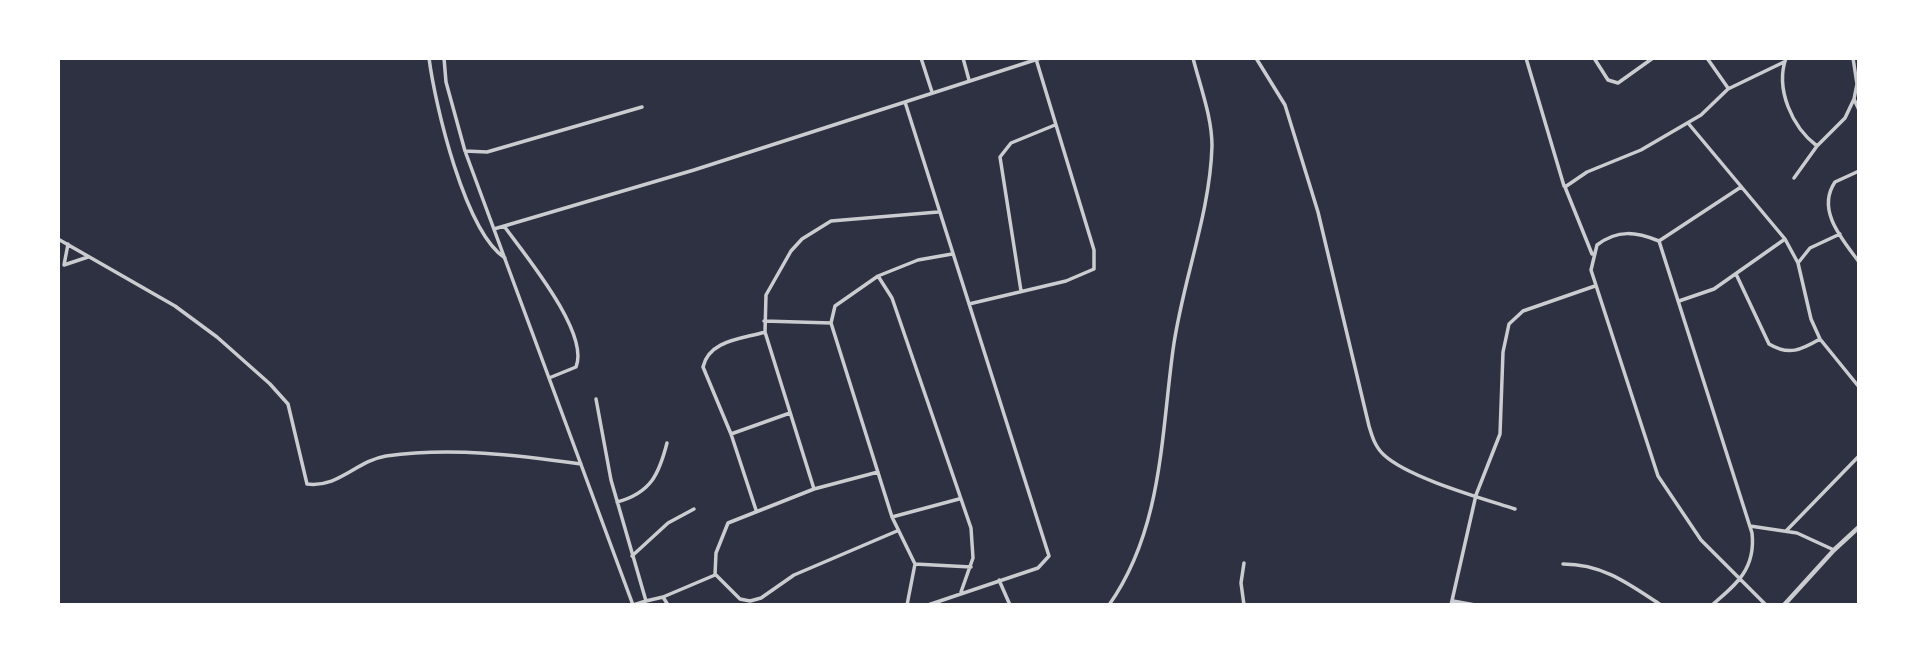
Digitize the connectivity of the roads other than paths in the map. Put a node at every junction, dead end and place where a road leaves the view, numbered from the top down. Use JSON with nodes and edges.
{"nodes":[{"id":1,"x":429,"y":58,"type":"edge"},
{"id":2,"x":444,"y":58,"type":"edge"},
{"id":3,"x":921,"y":58,"type":"edge"},
{"id":4,"x":962,"y":58,"type":"edge"},
{"id":5,"x":1193,"y":58,"type":"edge"},
{"id":6,"x":1256,"y":58,"type":"edge"},
{"id":7,"x":1526,"y":58,"type":"edge"},
{"id":8,"x":1594,"y":58,"type":"edge"},
{"id":9,"x":1653,"y":58,"type":"edge"},
{"id":10,"x":1707,"y":58,"type":"edge"},
{"id":11,"x":1853,"y":58,"type":"edge"},
{"id":12,"x":1039,"y":59,"type":"edge"},
{"id":13,"x":1785,"y":60,"type":"edge"},
{"id":14,"x":969,"y":80,"type":"junction"},
{"id":15,"x":1728,"y":89,"type":"junction"},
{"id":16,"x":932,"y":93,"type":"junction"},
{"id":17,"x":1854,"y":99,"type":"junction"},
{"id":18,"x":905,"y":102,"type":"junction"},
{"id":19,"x":642,"y":107,"type":"dead end"},
{"id":20,"x":1859,"y":110,"type":"edge"},
{"id":21,"x":1688,"y":123,"type":"junction"},
{"id":22,"x":1056,"y":125,"type":"junction"},
{"id":23,"x":1817,"y":146,"type":"junction"},
{"id":24,"x":465,"y":150,"type":"junction"},
{"id":25,"x":1859,"y":171,"type":"edge"},
{"id":26,"x":1794,"y":178,"type":"dead end"},
{"id":27,"x":1565,"y":187,"type":"junction"},
{"id":28,"x":1741,"y":187,"type":"junction"},
{"id":29,"x":938,"y":212,"type":"junction"},
{"id":30,"x":505,"y":226,"type":"junction"},
{"id":31,"x":494,"y":229,"type":"junction"},
{"id":32,"x":1840,"y":234,"type":"junction"},
{"id":33,"x":58,"y":239,"type":"edge"},
{"id":34,"x":1784,"y":239,"type":"junction"},
{"id":35,"x":1659,"y":241,"type":"junction"},
{"id":36,"x":68,"y":244,"type":"junction"},
{"id":37,"x":952,"y":254,"type":"junction"},
{"id":38,"x":1592,"y":255,"type":"junction"},
{"id":39,"x":90,"y":257,"type":"junction"},
{"id":40,"x":505,"y":258,"type":"junction"},
{"id":41,"x":1859,"y":262,"type":"edge"},
{"id":42,"x":1798,"y":264,"type":"junction"},
{"id":43,"x":64,"y":265,"type":"junction"},
{"id":44,"x":58,"y":267,"type":"edge"},
{"id":45,"x":1736,"y":274,"type":"junction"},
{"id":46,"x":878,"y":276,"type":"junction"},
{"id":47,"x":1595,"y":286,"type":"junction"},
{"id":48,"x":1021,"y":291,"type":"junction"},
{"id":49,"x":1679,"y":301,"type":"junction"},
{"id":50,"x":968,"y":304,"type":"junction"},
{"id":51,"x":764,"y":321,"type":"junction"},
{"id":52,"x":831,"y":323,"type":"junction"},
{"id":53,"x":765,"y":332,"type":"junction"},
{"id":54,"x":1820,"y":339,"type":"junction"},
{"id":55,"x":549,"y":378,"type":"junction"},
{"id":56,"x":1859,"y":387,"type":"edge"},
{"id":57,"x":596,"y":399,"type":"dead end"},
{"id":58,"x":790,"y":413,"type":"junction"},
{"id":59,"x":732,"y":434,"type":"junction"},
{"id":60,"x":667,"y":443,"type":"dead end"},
{"id":61,"x":1858,"y":460,"type":"edge"},
{"id":62,"x":581,"y":464,"type":"junction"},
{"id":63,"x":878,"y":472,"type":"junction"},
{"id":64,"x":814,"y":489,"type":"junction"},
{"id":65,"x":1476,"y":495,"type":"junction"},
{"id":66,"x":960,"y":499,"type":"junction"},
{"id":67,"x":617,"y":502,"type":"junction"},
{"id":68,"x":694,"y":509,"type":"dead end"},
{"id":69,"x":1515,"y":509,"type":"dead end"},
{"id":70,"x":756,"y":510,"type":"junction"},
{"id":71,"x":892,"y":517,"type":"junction"},
{"id":72,"x":1750,"y":526,"type":"junction"},
{"id":73,"x":1859,"y":527,"type":"edge"},
{"id":74,"x":897,"y":531,"type":"junction"},
{"id":75,"x":1786,"y":531,"type":"junction"},
{"id":76,"x":1834,"y":550,"type":"junction"},
{"id":77,"x":632,"y":556,"type":"junction"},
{"id":78,"x":1244,"y":563,"type":"dead end"},
{"id":79,"x":915,"y":564,"type":"junction"},
{"id":80,"x":1563,"y":564,"type":"dead end"},
{"id":81,"x":971,"y":567,"type":"junction"},
{"id":82,"x":715,"y":575,"type":"junction"},
{"id":83,"x":999,"y":580,"type":"junction"},
{"id":84,"x":1740,"y":582,"type":"junction"},
{"id":85,"x":960,"y":593,"type":"junction"},
{"id":86,"x":663,"y":597,"type":"junction"},
{"id":87,"x":646,"y":601,"type":"junction"},
{"id":88,"x":1451,"y":603,"type":"edge"},
{"id":89,"x":633,"y":605,"type":"edge"},
{"id":90,"x":668,"y":605,"type":"edge"},
{"id":91,"x":907,"y":605,"type":"edge"},
{"id":92,"x":932,"y":605,"type":"edge"},
{"id":93,"x":1010,"y":605,"type":"edge"},
{"id":94,"x":1109,"y":605,"type":"edge"},
{"id":95,"x":1244,"y":605,"type":"edge"},
{"id":96,"x":1475,"y":605,"type":"edge"},
{"id":97,"x":1661,"y":605,"type":"edge"},
{"id":98,"x":1712,"y":605,"type":"edge"},
{"id":99,"x":1766,"y":605,"type":"edge"},
{"id":100,"x":1784,"y":605,"type":"edge"}],
"edges":[{"from":1,"to":40,"type":"street"},
{"from":2,"to":24,"type":"street"},
{"from":3,"to":16,"type":"street"},
{"from":4,"to":14,"type":"street"},
{"from":5,"to":94,"type":"street"},
{"from":6,"to":65,"type":"street"},
{"from":7,"to":27,"type":"street"},
{"from":8,"to":9,"type":"street"},
{"from":10,"to":15,"type":"street"},
{"from":11,"to":17,"type":"street"},
{"from":12,"to":14,"type":"street"},
{"from":12,"to":22,"type":"street"},
{"from":13,"to":15,"type":"street"},
{"from":13,"to":23,"type":"street"},
{"from":14,"to":16,"type":"street"},
{"from":15,"to":21,"type":"street"},
{"from":16,"to":18,"type":"street"},
{"from":17,"to":20,"type":"street"},
{"from":17,"to":23,"type":"street"},
{"from":18,"to":29,"type":"street"},
{"from":18,"to":30,"type":"street"},
{"from":19,"to":24,"type":"street"},
{"from":21,"to":27,"type":"street"},
{"from":21,"to":28,"type":"street"},
{"from":22,"to":48,"type":"street"},
{"from":22,"to":48,"type":"street"},
{"from":23,"to":26,"type":"street"},
{"from":24,"to":31,"type":"street"},
{"from":25,"to":32,"type":"street"},
{"from":27,"to":38,"type":"street"},
{"from":28,"to":34,"type":"street"},
{"from":28,"to":35,"type":"street"},
{"from":29,"to":37,"type":"street"},
{"from":29,"to":51,"type":"street"},
{"from":30,"to":31,"type":"street"},
{"from":30,"to":55,"type":"street"},
{"from":31,"to":40,"type":"street"},
{"from":32,"to":41,"type":"street"},
{"from":32,"to":42,"type":"street"},
{"from":33,"to":36,"type":"street"},
{"from":34,"to":42,"type":"street"},
{"from":34,"to":45,"type":"street"},
{"from":35,"to":38,"type":"street"},
{"from":35,"to":49,"type":"street"},
{"from":36,"to":39,"type":"street"},
{"from":36,"to":43,"type":"street"},
{"from":37,"to":46,"type":"street"},
{"from":37,"to":50,"type":"street"},
{"from":38,"to":47,"type":"street"},
{"from":39,"to":43,"type":"street"},
{"from":39,"to":62,"type":"street"},
{"from":40,"to":55,"type":"street"},
{"from":42,"to":54,"type":"street"},
{"from":43,"to":44,"type":"street"},
{"from":45,"to":49,"type":"street"},
{"from":45,"to":54,"type":"street"},
{"from":46,"to":52,"type":"street"},
{"from":46,"to":66,"type":"street"},
{"from":47,"to":65,"type":"street"},
{"from":47,"to":84,"type":"street"},
{"from":48,"to":50,"type":"street"},
{"from":49,"to":72,"type":"street"},
{"from":50,"to":83,"type":"street"},
{"from":51,"to":52,"type":"street"},
{"from":51,"to":53,"type":"street"},
{"from":52,"to":63,"type":"street"},
{"from":53,"to":58,"type":"street"},
{"from":53,"to":59,"type":"street"},
{"from":54,"to":56,"type":"street"},
{"from":55,"to":62,"type":"street"},
{"from":57,"to":67,"type":"street"},
{"from":58,"to":59,"type":"street"},
{"from":58,"to":64,"type":"street"},
{"from":59,"to":70,"type":"street"},
{"from":60,"to":67,"type":"street"},
{"from":61,"to":75,"type":"street"},
{"from":62,"to":89,"type":"street"},
{"from":63,"to":64,"type":"street"},
{"from":63,"to":71,"type":"street"},
{"from":64,"to":70,"type":"street"},
{"from":65,"to":69,"type":"street"},
{"from":65,"to":88,"type":"street"},
{"from":66,"to":71,"type":"street"},
{"from":66,"to":81,"type":"street"},
{"from":67,"to":77,"type":"street"},
{"from":68,"to":77,"type":"street"},
{"from":70,"to":82,"type":"street"},
{"from":71,"to":74,"type":"street"},
{"from":72,"to":75,"type":"street"},
{"from":72,"to":84,"type":"street"},
{"from":73,"to":76,"type":"street"},
{"from":74,"to":79,"type":"street"},
{"from":74,"to":82,"type":"street"},
{"from":75,"to":76,"type":"street"},
{"from":76,"to":100,"type":"street"},
{"from":77,"to":87,"type":"street"},
{"from":78,"to":95,"type":"street"},
{"from":79,"to":81,"type":"street"},
{"from":79,"to":91,"type":"street"},
{"from":80,"to":97,"type":"street"},
{"from":81,"to":85,"type":"street"},
{"from":82,"to":86,"type":"street"},
{"from":83,"to":85,"type":"street"},
{"from":83,"to":93,"type":"street"},
{"from":84,"to":98,"type":"street"},
{"from":84,"to":99,"type":"street"},
{"from":85,"to":92,"type":"street"},
{"from":86,"to":87,"type":"street"},
{"from":86,"to":90,"type":"street"},
{"from":87,"to":89,"type":"street"},
{"from":88,"to":96,"type":"street"}]}
